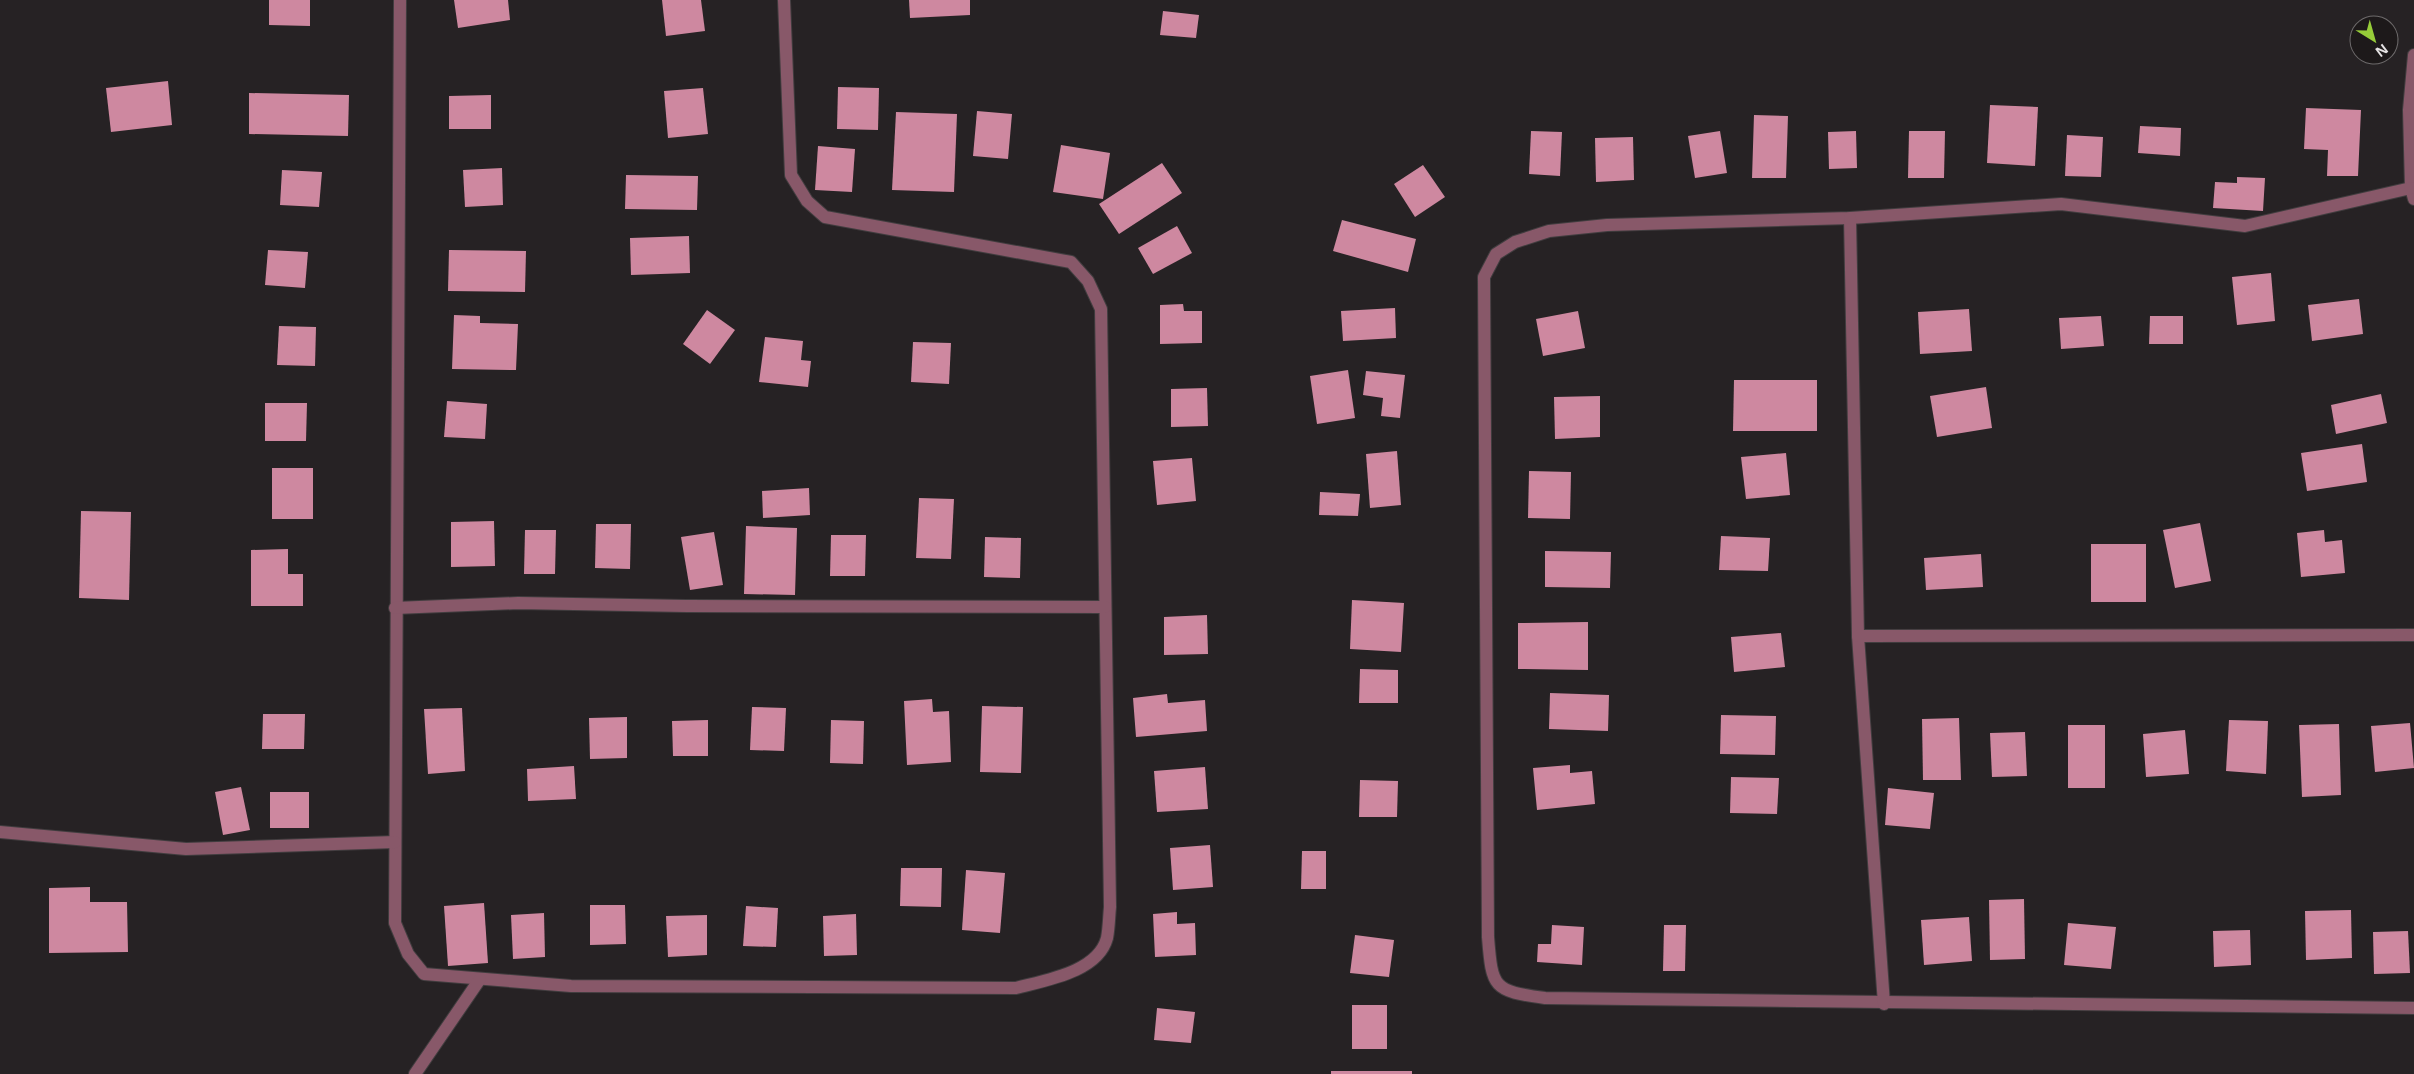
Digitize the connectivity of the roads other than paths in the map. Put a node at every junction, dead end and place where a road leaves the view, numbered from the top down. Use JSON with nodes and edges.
{"nodes":[{"id":1,"x":400,"y":0,"type":"edge"},
{"id":2,"x":784,"y":0,"type":"edge"},
{"id":3,"x":2414,"y":55,"type":"edge"},
{"id":4,"x":2413,"y":194,"type":"edge"},
{"id":5,"x":1850,"y":218,"type":"junction"},
{"id":6,"x":1105,"y":607,"type":"junction"},
{"id":7,"x":395,"y":608,"type":"junction"},
{"id":8,"x":2414,"y":635,"type":"edge"},
{"id":9,"x":1858,"y":636,"type":"junction"},
{"id":10,"x":0,"y":832,"type":"edge"},
{"id":11,"x":395,"y":842,"type":"junction"},
{"id":12,"x":480,"y":979,"type":"junction"},
{"id":13,"x":1884,"y":1004,"type":"junction"},
{"id":14,"x":2414,"y":1008,"type":"edge"},
{"id":15,"x":415,"y":1074,"type":"edge"}],
"edges":[{"from":1,"to":7,"type":"street"},
{"from":2,"to":6,"type":"street"},
{"from":3,"to":4,"type":"street"},
{"from":4,"to":5,"type":"street"},
{"from":5,"to":9,"type":"street"},
{"from":5,"to":13,"type":"street"},
{"from":6,"to":7,"type":"street"},
{"from":6,"to":12,"type":"street"},
{"from":7,"to":11,"type":"street"},
{"from":8,"to":9,"type":"street"},
{"from":9,"to":13,"type":"street"},
{"from":10,"to":11,"type":"street"},
{"from":11,"to":12,"type":"street"},
{"from":12,"to":15,"type":"street"},
{"from":13,"to":14,"type":"street"}]}
